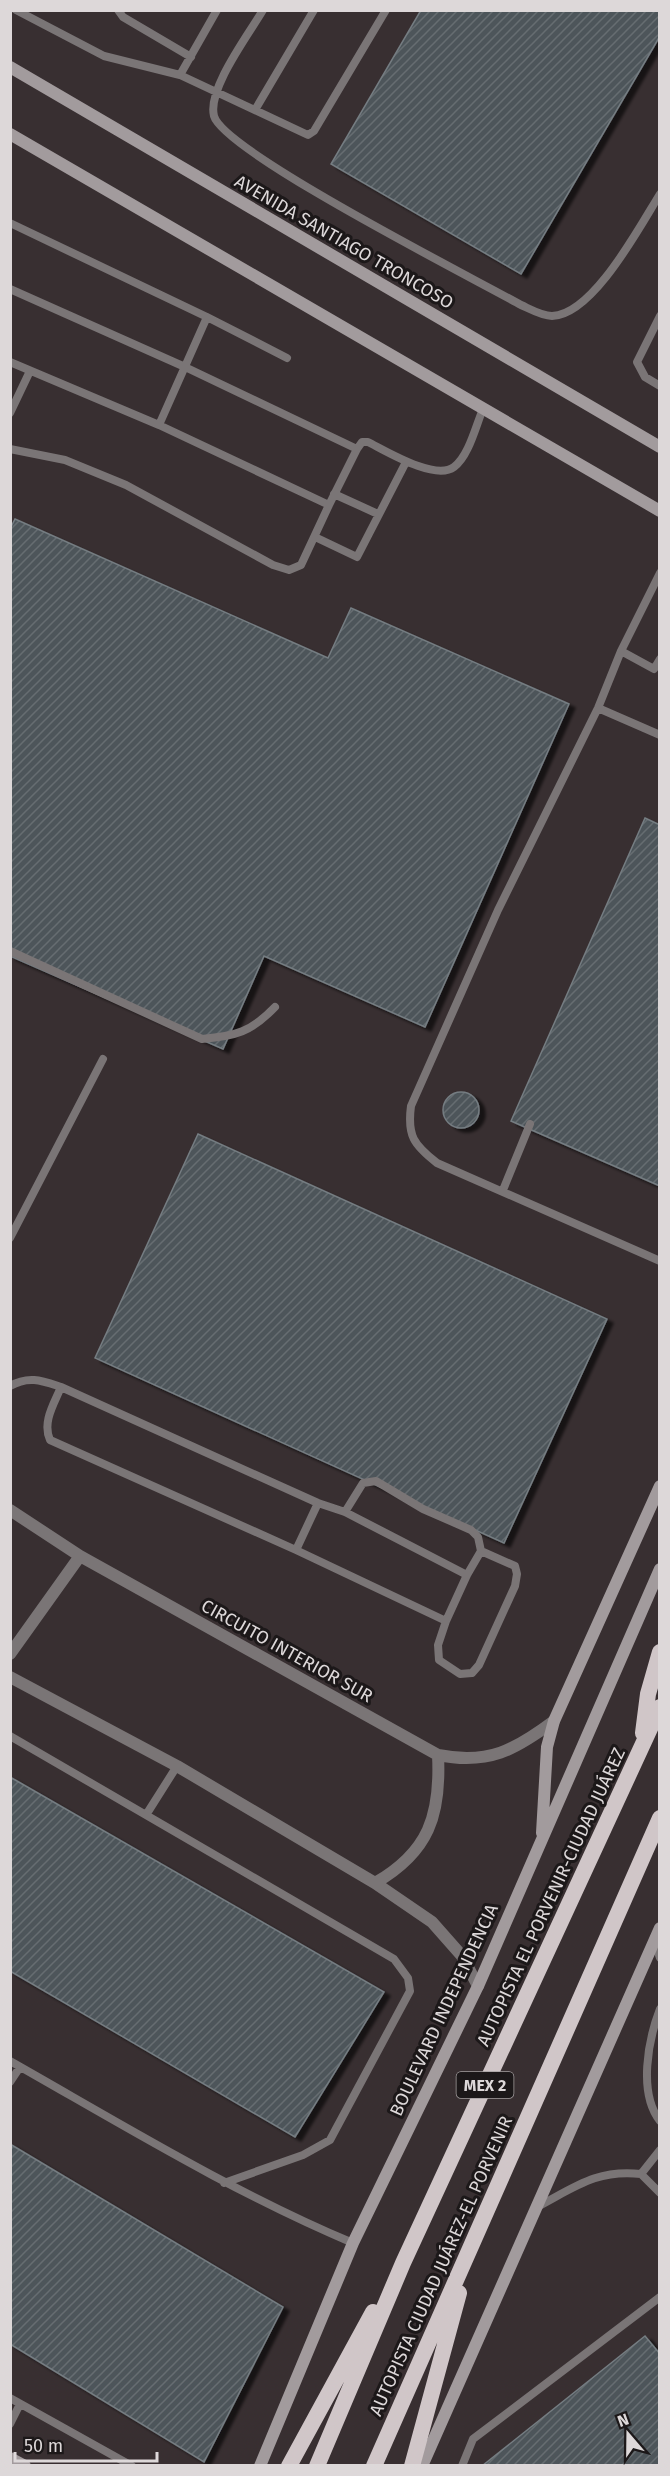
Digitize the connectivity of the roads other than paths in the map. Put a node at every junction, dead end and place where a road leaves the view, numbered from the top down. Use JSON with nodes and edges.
{"nodes":[{"id":1,"x":16,"y":10,"type":"edge"},
{"id":2,"x":117,"y":10,"type":"edge"},
{"id":3,"x":218,"y":10,"type":"edge"},
{"id":4,"x":263,"y":10,"type":"edge"},
{"id":5,"x":314,"y":10,"type":"edge"},
{"id":6,"x":386,"y":10,"type":"edge"},
{"id":7,"x":191,"y":57,"type":"junction"},
{"id":8,"x":10,"y":67,"type":"edge"},
{"id":9,"x":180,"y":75,"type":"junction"},
{"id":10,"x":215,"y":91,"type":"junction"},
{"id":11,"x":255,"y":110,"type":"junction"},
{"id":12,"x":10,"y":135,"type":"edge"},
{"id":13,"x":660,"y":194,"type":"edge"},
{"id":14,"x":10,"y":223,"type":"edge"},
{"id":15,"x":10,"y":289,"type":"edge"},
{"id":16,"x":660,"y":316,"type":"edge"},
{"id":17,"x":207,"y":317,"type":"junction"},
{"id":18,"x":287,"y":358,"type":"dead end"},
{"id":19,"x":10,"y":363,"type":"edge"},
{"id":20,"x":185,"y":367,"type":"junction"},
{"id":21,"x":30,"y":371,"type":"junction"},
{"id":22,"x":660,"y":386,"type":"edge"},
{"id":23,"x":483,"y":409,"type":"junction"},
{"id":24,"x":10,"y":414,"type":"edge"},
{"id":25,"x":159,"y":425,"type":"junction"},
{"id":26,"x":660,"y":447,"type":"edge"},
{"id":27,"x":10,"y":449,"type":"edge"},
{"id":28,"x":357,"y":449,"type":"junction"},
{"id":29,"x":406,"y":462,"type":"junction"},
{"id":30,"x":334,"y":494,"type":"junction"},
{"id":31,"x":329,"y":506,"type":"junction"},
{"id":32,"x":660,"y":511,"type":"edge"},
{"id":33,"x":378,"y":513,"type":"junction"},
{"id":34,"x":315,"y":537,"type":"junction"},
{"id":35,"x":660,"y":573,"type":"edge"},
{"id":36,"x":621,"y":651,"type":"junction"},
{"id":37,"x":660,"y":659,"type":"edge"},
{"id":38,"x":657,"y":671,"type":"edge"},
{"id":39,"x":598,"y":708,"type":"junction"},
{"id":40,"x":660,"y":735,"type":"edge"},
{"id":41,"x":10,"y":951,"type":"edge"},
{"id":42,"x":275,"y":1007,"type":"dead end"},
{"id":43,"x":103,"y":1059,"type":"dead end"},
{"id":44,"x":530,"y":1124,"type":"dead end"},
{"id":45,"x":503,"y":1190,"type":"junction"},
{"id":46,"x":10,"y":1238,"type":"edge"},
{"id":47,"x":660,"y":1261,"type":"edge"},
{"id":48,"x":10,"y":1386,"type":"edge"},
{"id":49,"x":61,"y":1387,"type":"junction"},
{"id":50,"x":660,"y":1486,"type":"edge"},
{"id":51,"x":318,"y":1503,"type":"junction"},
{"id":52,"x":10,"y":1510,"type":"edge"},
{"id":53,"x":345,"y":1512,"type":"junction"},
{"id":54,"x":296,"y":1550,"type":"junction"},
{"id":55,"x":481,"y":1551,"type":"junction"},
{"id":56,"x":81,"y":1556,"type":"junction"},
{"id":57,"x":660,"y":1569,"type":"edge"},
{"id":58,"x":467,"y":1575,"type":"junction"},
{"id":59,"x":446,"y":1621,"type":"junction"},
{"id":60,"x":660,"y":1652,"type":"edge"},
{"id":61,"x":10,"y":1654,"type":"edge"},
{"id":62,"x":10,"y":1677,"type":"edge"},
{"id":63,"x":660,"y":1707,"type":"edge"},
{"id":64,"x":554,"y":1721,"type":"junction"},
{"id":65,"x":10,"y":1736,"type":"edge"},
{"id":66,"x":642,"y":1747,"type":"junction"},
{"id":67,"x":438,"y":1755,"type":"junction"},
{"id":68,"x":177,"y":1766,"type":"junction"},
{"id":69,"x":146,"y":1815,"type":"junction"},
{"id":70,"x":660,"y":1818,"type":"edge"},
{"id":71,"x":542,"y":1840,"type":"junction"},
{"id":72,"x":660,"y":1841,"type":"edge"},
{"id":73,"x":375,"y":1883,"type":"junction"},
{"id":74,"x":631,"y":1883,"type":"junction"},
{"id":75,"x":660,"y":1928,"type":"edge"},
{"id":76,"x":654,"y":1941,"type":"junction"},
{"id":77,"x":660,"y":1958,"type":"edge"},
{"id":78,"x":478,"y":1986,"type":"junction"},
{"id":79,"x":660,"y":2009,"type":"edge"},
{"id":80,"x":10,"y":2061,"type":"edge"},
{"id":81,"x":20,"y":2067,"type":"junction"},
{"id":82,"x":10,"y":2082,"type":"edge"},
{"id":83,"x":660,"y":2121,"type":"edge"},
{"id":84,"x":660,"y":2150,"type":"edge"},
{"id":85,"x":641,"y":2174,"type":"junction"},
{"id":86,"x":224,"y":2183,"type":"junction"},
{"id":87,"x":660,"y":2193,"type":"edge"},
{"id":88,"x":534,"y":2209,"type":"junction"},
{"id":89,"x":474,"y":2240,"type":"junction"},
{"id":90,"x":353,"y":2243,"type":"junction"},
{"id":91,"x":403,"y":2263,"type":"junction"},
{"id":92,"x":660,"y":2296,"type":"edge"},
{"id":93,"x":10,"y":2398,"type":"edge"},
{"id":94,"x":20,"y":2404,"type":"junction"},
{"id":95,"x":10,"y":2424,"type":"edge"},
{"id":96,"x":10,"y":2458,"type":"edge"},
{"id":97,"x":25,"y":2466,"type":"edge"},
{"id":98,"x":132,"y":2466,"type":"edge"},
{"id":99,"x":260,"y":2466,"type":"edge"},
{"id":100,"x":289,"y":2466,"type":"edge"},
{"id":101,"x":317,"y":2466,"type":"edge"},
{"id":102,"x":374,"y":2466,"type":"edge"},
{"id":103,"x":412,"y":2466,"type":"edge"},
{"id":104,"x":422,"y":2466,"type":"edge"},
{"id":105,"x":462,"y":2466,"type":"edge"}],
"edges":[{"from":1,"to":9,"type":"lane"},
{"from":2,"to":7,"type":"lane"},
{"from":3,"to":7,"type":"lane"},
{"from":4,"to":10,"type":"lane"},
{"from":5,"to":11,"type":"lane"},
{"from":6,"to":11,"type":"lane"},
{"from":7,"to":9,"type":"lane"},
{"from":8,"to":26,"type":"main road","name":"AVENIDA SANTIAGO TRONCOSO"},
{"from":9,"to":10,"type":"lane"},
{"from":10,"to":11,"type":"lane"},
{"from":10,"to":13,"type":"lane"},
{"from":12,"to":23,"type":"main road"},
{"from":14,"to":17,"type":"lane"},
{"from":15,"to":20,"type":"lane"},
{"from":16,"to":22,"type":"lane"},
{"from":17,"to":18,"type":"lane"},
{"from":17,"to":20,"type":"lane"},
{"from":19,"to":21,"type":"lane"},
{"from":20,"to":25,"type":"lane"},
{"from":20,"to":28,"type":"lane"},
{"from":21,"to":24,"type":"lane"},
{"from":21,"to":25,"type":"lane"},
{"from":23,"to":29,"type":"lane"},
{"from":23,"to":32,"type":"main road"},
{"from":25,"to":31,"type":"lane"},
{"from":27,"to":34,"type":"lane"},
{"from":28,"to":29,"type":"lane"},
{"from":28,"to":30,"type":"lane"},
{"from":29,"to":33,"type":"lane"},
{"from":30,"to":31,"type":"lane"},
{"from":30,"to":33,"type":"lane"},
{"from":31,"to":34,"type":"lane"},
{"from":33,"to":34,"type":"lane"},
{"from":35,"to":36,"type":"lane"},
{"from":36,"to":38,"type":"lane"},
{"from":36,"to":39,"type":"lane"},
{"from":37,"to":38,"type":"lane"},
{"from":39,"to":40,"type":"lane"},
{"from":39,"to":45,"type":"lane"},
{"from":41,"to":42,"type":"lane"},
{"from":43,"to":46,"type":"lane"},
{"from":44,"to":45,"type":"lane"},
{"from":45,"to":47,"type":"lane"},
{"from":48,"to":49,"type":"lane"},
{"from":49,"to":51,"type":"lane"},
{"from":49,"to":54,"type":"lane"},
{"from":50,"to":64,"type":"main road"},
{"from":51,"to":53,"type":"lane"},
{"from":51,"to":54,"type":"lane"},
{"from":52,"to":56,"type":"street","name":"CIRCUITO INTERIOR SUR"},
{"from":53,"to":55,"type":"lane"},
{"from":53,"to":58,"type":"lane"},
{"from":54,"to":59,"type":"lane"},
{"from":55,"to":58,"type":"lane"},
{"from":55,"to":59,"type":"lane"},
{"from":56,"to":61,"type":"street"},
{"from":56,"to":67,"type":"street","name":"CIRCUITO INTERIOR SUR"},
{"from":57,"to":71,"type":"main road","name":"BOULEVARD INDEPENDENCIA","number":"MEX 2"},
{"from":58,"to":59,"type":"lane"},
{"from":60,"to":66,"type":"highway"},
{"from":62,"to":68,"type":"street"},
{"from":63,"to":66,"type":"highway","name":"AUTOPISTA EL PORVENIR-CIUDAD JUÁREZ","number":"MEX 2"},
{"from":64,"to":67,"type":"street","name":"CIRCUITO INTERIOR SUR"},
{"from":64,"to":71,"type":"main road"},
{"from":65,"to":69,"type":"lane"},
{"from":66,"to":91,"type":"highway","name":"AUTOPISTA EL PORVENIR-CIUDAD JUÁREZ","number":"MEX 2"},
{"from":67,"to":73,"type":"street"},
{"from":68,"to":69,"type":"lane"},
{"from":68,"to":73,"type":"street"},
{"from":69,"to":86,"type":"lane"},
{"from":70,"to":74,"type":"highway","name":"AUTOPISTA CIUDAD JUÁREZ-EL PORVENIR","number":"MEX 2"},
{"from":71,"to":78,"type":"main road","name":"BOULEVARD INDEPENDENCIA","number":"MEX 2"},
{"from":72,"to":74,"type":"highway"},
{"from":73,"to":78,"type":"street"},
{"from":74,"to":89,"type":"highway","name":"AUTOPISTA CIUDAD JUÁREZ-EL PORVENIR","number":"MEX 2"},
{"from":75,"to":76,"type":"main road"},
{"from":76,"to":77,"type":"lane"},
{"from":76,"to":88,"type":"main road"},
{"from":78,"to":90,"type":"main road","name":"BOULEVARD INDEPENDENCIA","number":"MEX 2"},
{"from":79,"to":83,"type":"lane"},
{"from":80,"to":81,"type":"lane"},
{"from":81,"to":82,"type":"lane"},
{"from":81,"to":86,"type":"lane"},
{"from":84,"to":85,"type":"lane"},
{"from":85,"to":87,"type":"lane"},
{"from":85,"to":88,"type":"lane"},
{"from":86,"to":90,"type":"lane"},
{"from":88,"to":104,"type":"main road"},
{"from":89,"to":102,"type":"highway","name":"AUTOPISTA CIUDAD JUÁREZ-EL PORVENIR","number":"MEX 2"},
{"from":89,"to":103,"type":"highway"},
{"from":90,"to":99,"type":"main road","name":"BOULEVARD INDEPENDENCIA","number":"MEX 2"},
{"from":91,"to":100,"type":"highway"},
{"from":91,"to":101,"type":"highway","name":"AUTOPISTA EL PORVENIR-CIUDAD JUÁREZ","number":"MEX 2"},
{"from":92,"to":105,"type":"lane"},
{"from":93,"to":94,"type":"lane"},
{"from":94,"to":95,"type":"lane"},
{"from":94,"to":98,"type":"lane"},
{"from":96,"to":97,"type":"main road"}]}
